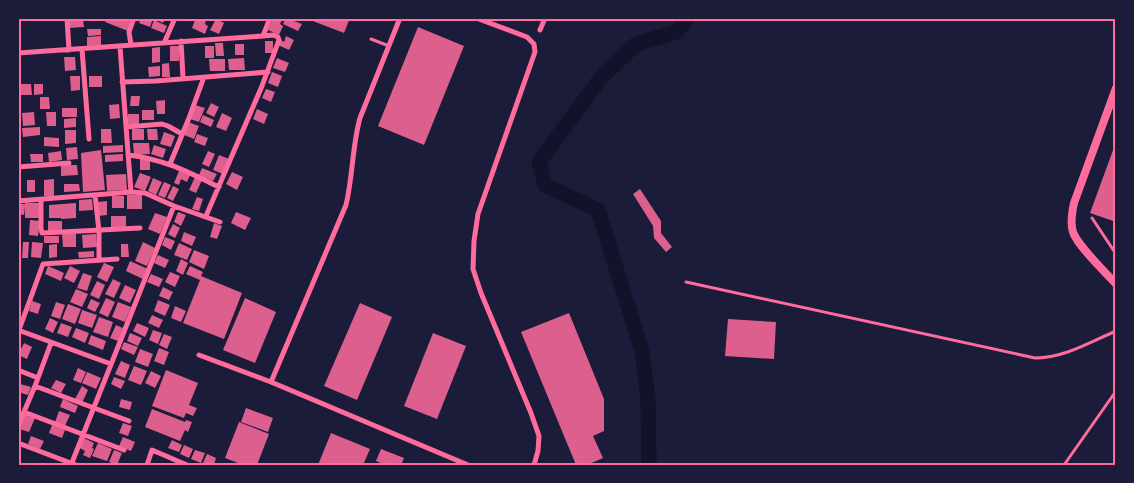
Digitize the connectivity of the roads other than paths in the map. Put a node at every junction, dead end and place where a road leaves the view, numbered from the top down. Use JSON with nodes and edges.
{"nodes":[{"id":1,"x":67,"y":18,"type":"edge"},
{"id":2,"x":134,"y":18,"type":"edge"},
{"id":3,"x":175,"y":18,"type":"edge"},
{"id":4,"x":270,"y":18,"type":"edge"},
{"id":5,"x":400,"y":18,"type":"edge"},
{"id":6,"x":476,"y":18,"type":"edge"},
{"id":7,"x":545,"y":18,"type":"edge"},
{"id":8,"x":540,"y":30,"type":"dead end"},
{"id":9,"x":263,"y":36,"type":"junction"},
{"id":10,"x":371,"y":39,"type":"dead end"},
{"id":11,"x":165,"y":41,"type":"junction"},
{"id":12,"x":181,"y":41,"type":"junction"},
{"id":13,"x":131,"y":45,"type":"junction"},
{"id":14,"x":120,"y":46,"type":"junction"},
{"id":15,"x":389,"y":46,"type":"junction"},
{"id":16,"x":82,"y":49,"type":"junction"},
{"id":17,"x":69,"y":50,"type":"junction"},
{"id":18,"x":18,"y":53,"type":"edge"},
{"id":19,"x":268,"y":72,"type":"junction"},
{"id":20,"x":204,"y":77,"type":"junction"},
{"id":21,"x":183,"y":78,"type":"junction"},
{"id":22,"x":122,"y":82,"type":"junction"},
{"id":23,"x":1116,"y":88,"type":"edge"},
{"id":24,"x":126,"y":127,"type":"junction"},
{"id":25,"x":182,"y":134,"type":"junction"},
{"id":26,"x":89,"y":139,"type":"dead end"},
{"id":27,"x":128,"y":155,"type":"junction"},
{"id":28,"x":69,"y":163,"type":"dead end"},
{"id":29,"x":170,"y":164,"type":"junction"},
{"id":30,"x":18,"y":167,"type":"edge"},
{"id":31,"x":219,"y":187,"type":"junction"},
{"id":32,"x":131,"y":192,"type":"junction"},
{"id":33,"x":95,"y":195,"type":"junction"},
{"id":34,"x":41,"y":200,"type":"junction"},
{"id":35,"x":18,"y":201,"type":"edge"},
{"id":36,"x":174,"y":206,"type":"junction"},
{"id":37,"x":206,"y":216,"type":"junction"},
{"id":38,"x":1092,"y":218,"type":"dead end"},
{"id":39,"x":220,"y":222,"type":"dead end"},
{"id":40,"x":140,"y":228,"type":"dead end"},
{"id":41,"x":99,"y":231,"type":"junction"},
{"id":42,"x":1116,"y":255,"type":"edge"},
{"id":43,"x":117,"y":259,"type":"dead end"},
{"id":44,"x":99,"y":260,"type":"junction"},
{"id":45,"x":686,"y":282,"type":"dead end"},
{"id":46,"x":1116,"y":284,"type":"edge"},
{"id":47,"x":18,"y":330,"type":"edge"},
{"id":48,"x":1116,"y":331,"type":"edge"},
{"id":49,"x":51,"y":343,"type":"junction"},
{"id":50,"x":199,"y":355,"type":"dead end"},
{"id":51,"x":111,"y":364,"type":"junction"},
{"id":52,"x":18,"y":370,"type":"edge"},
{"id":53,"x":38,"y":378,"type":"junction"},
{"id":54,"x":271,"y":382,"type":"junction"},
{"id":55,"x":35,"y":386,"type":"junction"},
{"id":56,"x":1116,"y":391,"type":"edge"},
{"id":57,"x":93,"y":408,"type":"junction"},
{"id":58,"x":24,"y":412,"type":"junction"},
{"id":59,"x":129,"y":421,"type":"dead end"},
{"id":60,"x":18,"y":426,"type":"edge"},
{"id":61,"x":83,"y":435,"type":"junction"},
{"id":62,"x":18,"y":443,"type":"edge"},
{"id":63,"x":124,"y":450,"type":"dead end"},
{"id":64,"x":73,"y":464,"type":"edge"},
{"id":65,"x":464,"y":464,"type":"edge"},
{"id":66,"x":147,"y":465,"type":"edge"},
{"id":67,"x":187,"y":465,"type":"edge"},
{"id":68,"x":534,"y":465,"type":"edge"},
{"id":69,"x":1064,"y":465,"type":"edge"}],
"edges":[{"from":1,"to":17,"type":"street"},
{"from":2,"to":13,"type":"street"},
{"from":3,"to":11,"type":"street"},
{"from":4,"to":9,"type":"street"},
{"from":5,"to":15,"type":"street"},
{"from":6,"to":68,"type":"street"},
{"from":7,"to":8,"type":"street"},
{"from":9,"to":12,"type":"street"},
{"from":9,"to":19,"type":"street"},
{"from":10,"to":15,"type":"lane"},
{"from":11,"to":12,"type":"street"},
{"from":11,"to":13,"type":"street"},
{"from":12,"to":21,"type":"street"},
{"from":13,"to":14,"type":"street"},
{"from":14,"to":16,"type":"street"},
{"from":14,"to":22,"type":"street"},
{"from":15,"to":54,"type":"street"},
{"from":16,"to":17,"type":"street"},
{"from":16,"to":26,"type":"street"},
{"from":17,"to":18,"type":"street"},
{"from":19,"to":20,"type":"street"},
{"from":19,"to":31,"type":"street"},
{"from":20,"to":21,"type":"street"},
{"from":20,"to":25,"type":"street"},
{"from":21,"to":22,"type":"street"},
{"from":22,"to":24,"type":"street"},
{"from":23,"to":46,"type":"main road"},
{"from":24,"to":25,"type":"street"},
{"from":24,"to":27,"type":"street"},
{"from":25,"to":29,"type":"street"},
{"from":27,"to":29,"type":"street"},
{"from":27,"to":32,"type":"street"},
{"from":28,"to":30,"type":"street"},
{"from":29,"to":31,"type":"street"},
{"from":31,"to":37,"type":"street"},
{"from":32,"to":33,"type":"street"},
{"from":32,"to":36,"type":"street"},
{"from":33,"to":34,"type":"street"},
{"from":33,"to":41,"type":"street"},
{"from":34,"to":35,"type":"street"},
{"from":34,"to":41,"type":"street"},
{"from":36,"to":37,"type":"street"},
{"from":36,"to":51,"type":"street"},
{"from":37,"to":39,"type":"street"},
{"from":38,"to":42,"type":"lane"},
{"from":40,"to":41,"type":"street"},
{"from":41,"to":44,"type":"street"},
{"from":43,"to":44,"type":"street"},
{"from":44,"to":47,"type":"street"},
{"from":45,"to":48,"type":"lane"},
{"from":47,"to":49,"type":"street"},
{"from":49,"to":51,"type":"street"},
{"from":49,"to":53,"type":"street"},
{"from":50,"to":54,"type":"street"},
{"from":51,"to":57,"type":"street"},
{"from":52,"to":53,"type":"street"},
{"from":53,"to":55,"type":"street"},
{"from":54,"to":65,"type":"street"},
{"from":55,"to":57,"type":"street"},
{"from":55,"to":58,"type":"street"},
{"from":56,"to":69,"type":"lane"},
{"from":57,"to":59,"type":"street"},
{"from":57,"to":61,"type":"street"},
{"from":58,"to":60,"type":"street"},
{"from":58,"to":61,"type":"street"},
{"from":61,"to":63,"type":"street"},
{"from":61,"to":64,"type":"street"},
{"from":62,"to":64,"type":"street"},
{"from":66,"to":67,"type":"street"}]}
